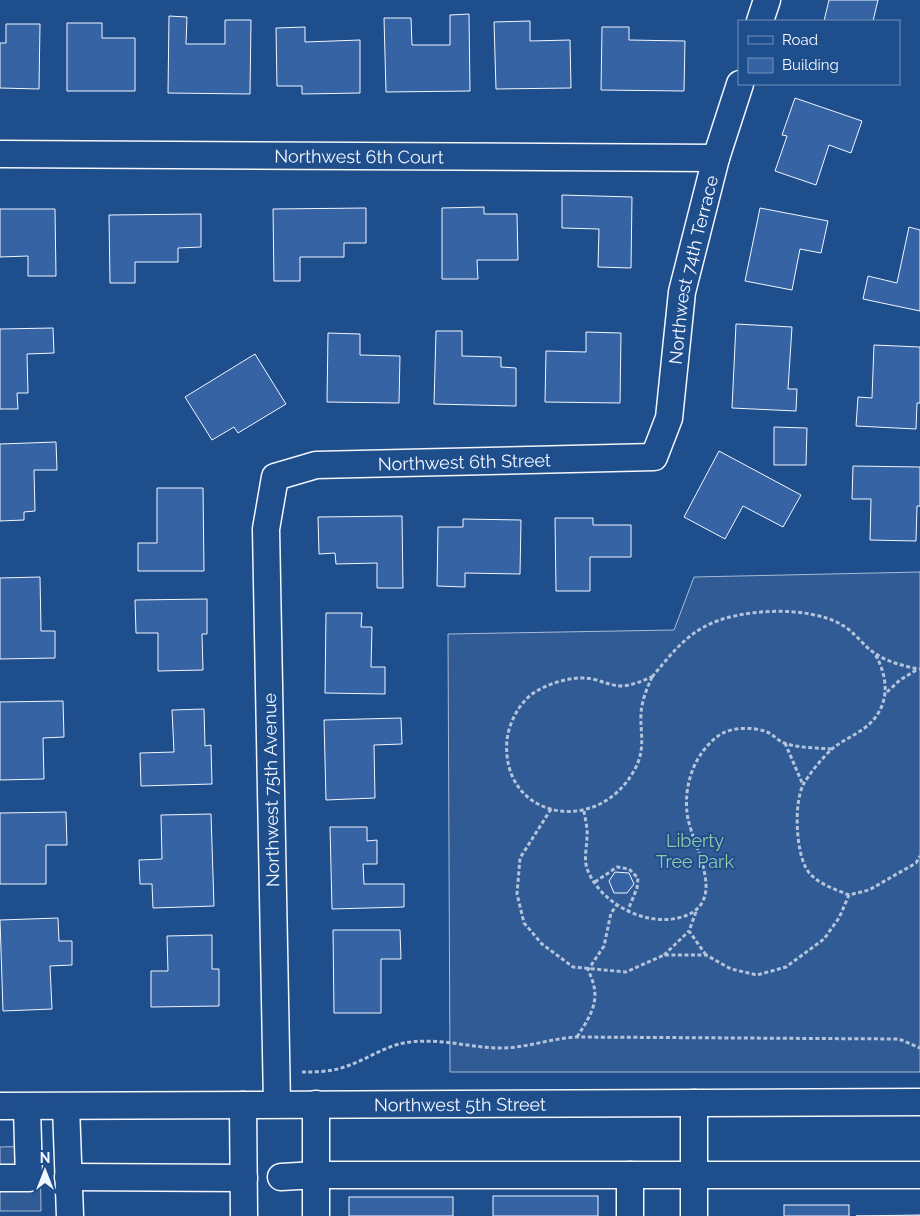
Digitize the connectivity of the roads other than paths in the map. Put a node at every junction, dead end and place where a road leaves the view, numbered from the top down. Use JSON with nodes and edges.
{"nodes":[{"id":1,"x":767,"y":0,"type":"edge"},
{"id":2,"x":760,"y":20,"type":"edge"},
{"id":3,"x":740,"y":85,"type":"edge"},
{"id":4,"x":0,"y":154,"type":"edge"},
{"id":5,"x":716,"y":158,"type":"junction"},
{"id":6,"x":654,"y":457,"type":"joint"},
{"id":7,"x":276,"y":477,"type":"joint"},
{"id":8,"x":920,"y":1102,"type":"edge"},
{"id":9,"x":694,"y":1103,"type":"junction"},
{"id":10,"x":277,"y":1104,"type":"junction"},
{"id":11,"x":316,"y":1104,"type":"junction"},
{"id":12,"x":243,"y":1105,"type":"junction"},
{"id":13,"x":0,"y":1106,"type":"edge"},
{"id":14,"x":66,"y":1107,"type":"junction"},
{"id":15,"x":27,"y":1108,"type":"junction"},
{"id":16,"x":316,"y":1175,"type":"junction"},
{"id":17,"x":630,"y":1175,"type":"junction"},
{"id":18,"x":694,"y":1175,"type":"junction"},
{"id":19,"x":920,"y":1175,"type":"edge"},
{"id":20,"x":68,"y":1176,"type":"junction"},
{"id":21,"x":281,"y":1176,"type":"dead end"},
{"id":22,"x":0,"y":1178,"type":"edge"},
{"id":23,"x":244,"y":1178,"type":"junction"},
{"id":24,"x":70,"y":1216,"type":"edge"},
{"id":25,"x":244,"y":1216,"type":"edge"},
{"id":26,"x":316,"y":1216,"type":"edge"},
{"id":27,"x":630,"y":1216,"type":"edge"},
{"id":28,"x":694,"y":1216,"type":"edge"}],
"edges":[{"from":1,"to":2,"type":"street"},
{"from":3,"to":5,"type":"street","name":"Northwest 74th Terrace"},
{"from":4,"to":5,"type":"street","name":"Northwest 6th Court"},
{"from":5,"to":6,"type":"street","name":"Northwest 74th Terrace"},
{"from":6,"to":7,"type":"street","name":"Northwest 6th Street"},
{"from":7,"to":10,"type":"street","name":"Northwest 75th Avenue"},
{"from":8,"to":9,"type":"street","name":"Northwest 5th Street"},
{"from":9,"to":11,"type":"street","name":"Northwest 5th Street"},
{"from":9,"to":18,"type":"street"},
{"from":10,"to":11,"type":"street","name":"Northwest 5th Street"},
{"from":10,"to":12,"type":"street","name":"Northwest 5th Street"},
{"from":11,"to":16,"type":"street"},
{"from":12,"to":14,"type":"street","name":"Northwest 5th Street"},
{"from":12,"to":23,"type":"street"},
{"from":13,"to":15,"type":"street","name":"Northwest 5th Street"},
{"from":14,"to":15,"type":"street","name":"Northwest 5th Street"},
{"from":14,"to":20,"type":"street"},
{"from":15,"to":22,"type":"street"},
{"from":16,"to":17,"type":"street"},
{"from":16,"to":21,"type":"street"},
{"from":16,"to":26,"type":"street"},
{"from":17,"to":18,"type":"street"},
{"from":17,"to":27,"type":"street"},
{"from":18,"to":19,"type":"street"},
{"from":18,"to":28,"type":"street"},
{"from":20,"to":23,"type":"street"},
{"from":20,"to":24,"type":"street"},
{"from":23,"to":25,"type":"street"}]}
